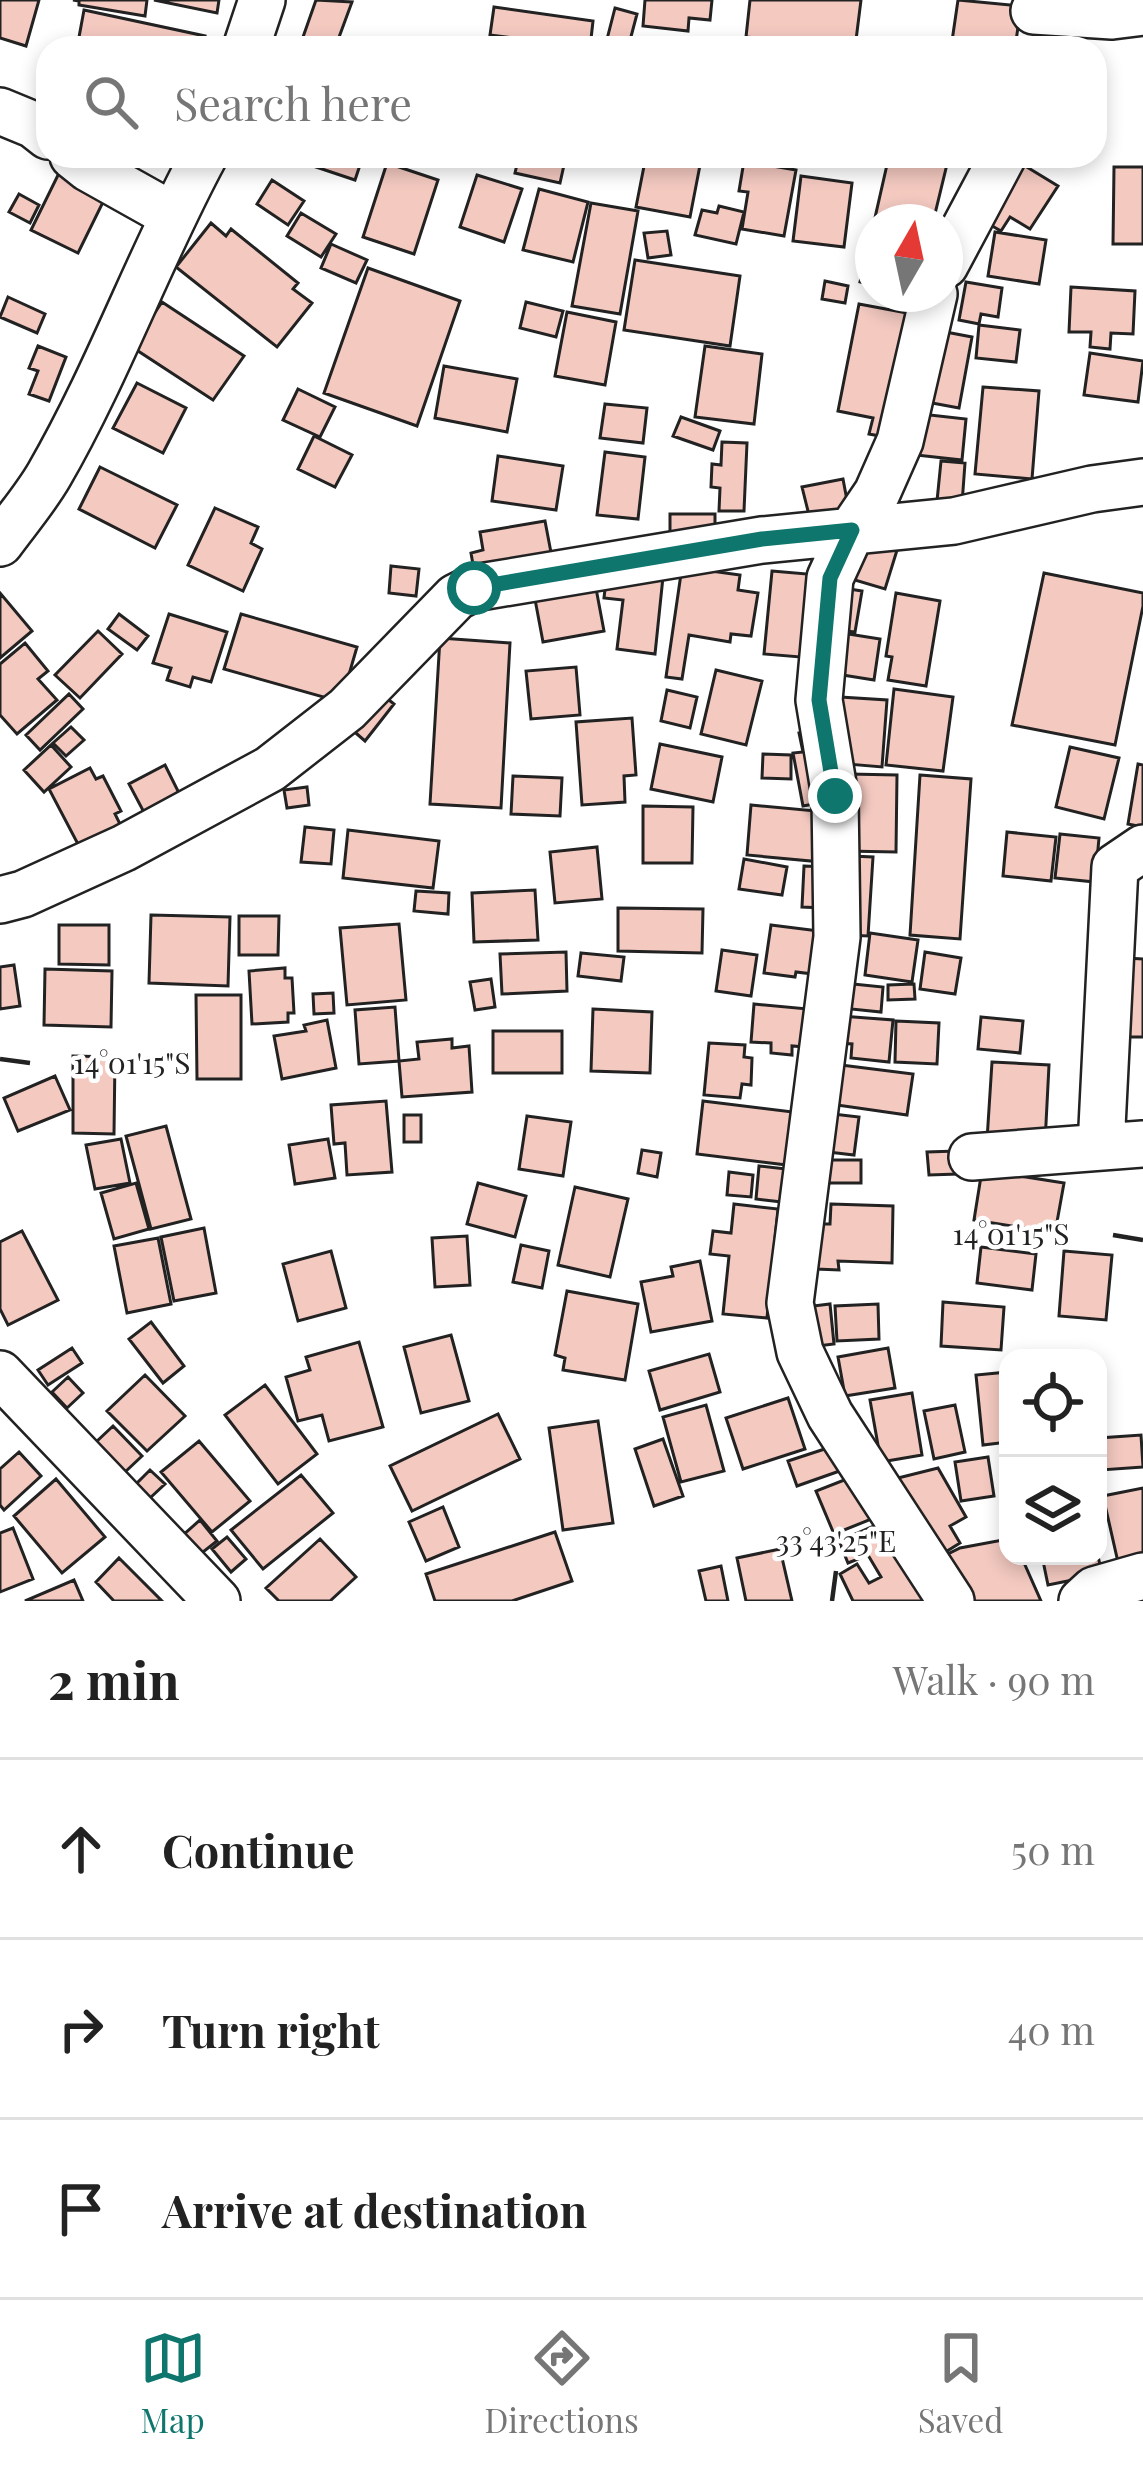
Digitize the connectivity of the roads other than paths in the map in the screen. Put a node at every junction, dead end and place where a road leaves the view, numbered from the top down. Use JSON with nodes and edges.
{"nodes":[{"id":1,"x":262,"y":0,"type":"edge"},
{"id":2,"x":1143,"y":12,"type":"edge"},
{"id":3,"x":1032,"y":20,"type":"edge"},
{"id":4,"x":250,"y":36,"type":"edge"},
{"id":5,"x":0,"y":111,"type":"edge"},
{"id":6,"x":36,"y":127,"type":"edge"},
{"id":7,"x":88,"y":168,"type":"edge"},
{"id":8,"x":197,"y":168,"type":"edge"},
{"id":9,"x":997,"y":168,"type":"edge"},
{"id":10,"x":172,"y":215,"type":"junction"},
{"id":11,"x":963,"y":231,"type":"edge"},
{"id":12,"x":930,"y":312,"type":"edge"},
{"id":13,"x":1143,"y":482,"type":"edge"},
{"id":14,"x":852,"y":530,"type":"junction"},
{"id":15,"x":0,"y":543,"type":"edge"},
{"id":16,"x":1143,"y":848,"type":"edge"},
{"id":17,"x":0,"y":900,"type":"edge"},
{"id":18,"x":1122,"y":1146,"type":"edge"},
{"id":19,"x":972,"y":1157,"type":"dead end"},
{"id":20,"x":0,"y":1374,"type":"edge"},
{"id":21,"x":1143,"y":1576,"type":"edge"},
{"id":22,"x":217,"y":1601,"type":"edge"},
{"id":23,"x":951,"y":1601,"type":"edge"},
{"id":24,"x":1082,"y":1601,"type":"edge"}],
"edges":[{"from":1,"to":4,"type":"street"},
{"from":2,"to":3,"type":"street"},
{"from":5,"to":6,"type":"street"},
{"from":7,"to":10,"type":"street"},
{"from":8,"to":10,"type":"street"},
{"from":9,"to":11,"type":"street"},
{"from":10,"to":15,"type":"street"},
{"from":12,"to":14,"type":"street"},
{"from":13,"to":14,"type":"street"},
{"from":14,"to":17,"type":"street"},
{"from":14,"to":23,"type":"street"},
{"from":16,"to":18,"type":"street"},
{"from":18,"to":19,"type":"street"},
{"from":20,"to":22,"type":"street"},
{"from":21,"to":24,"type":"street"}]}
